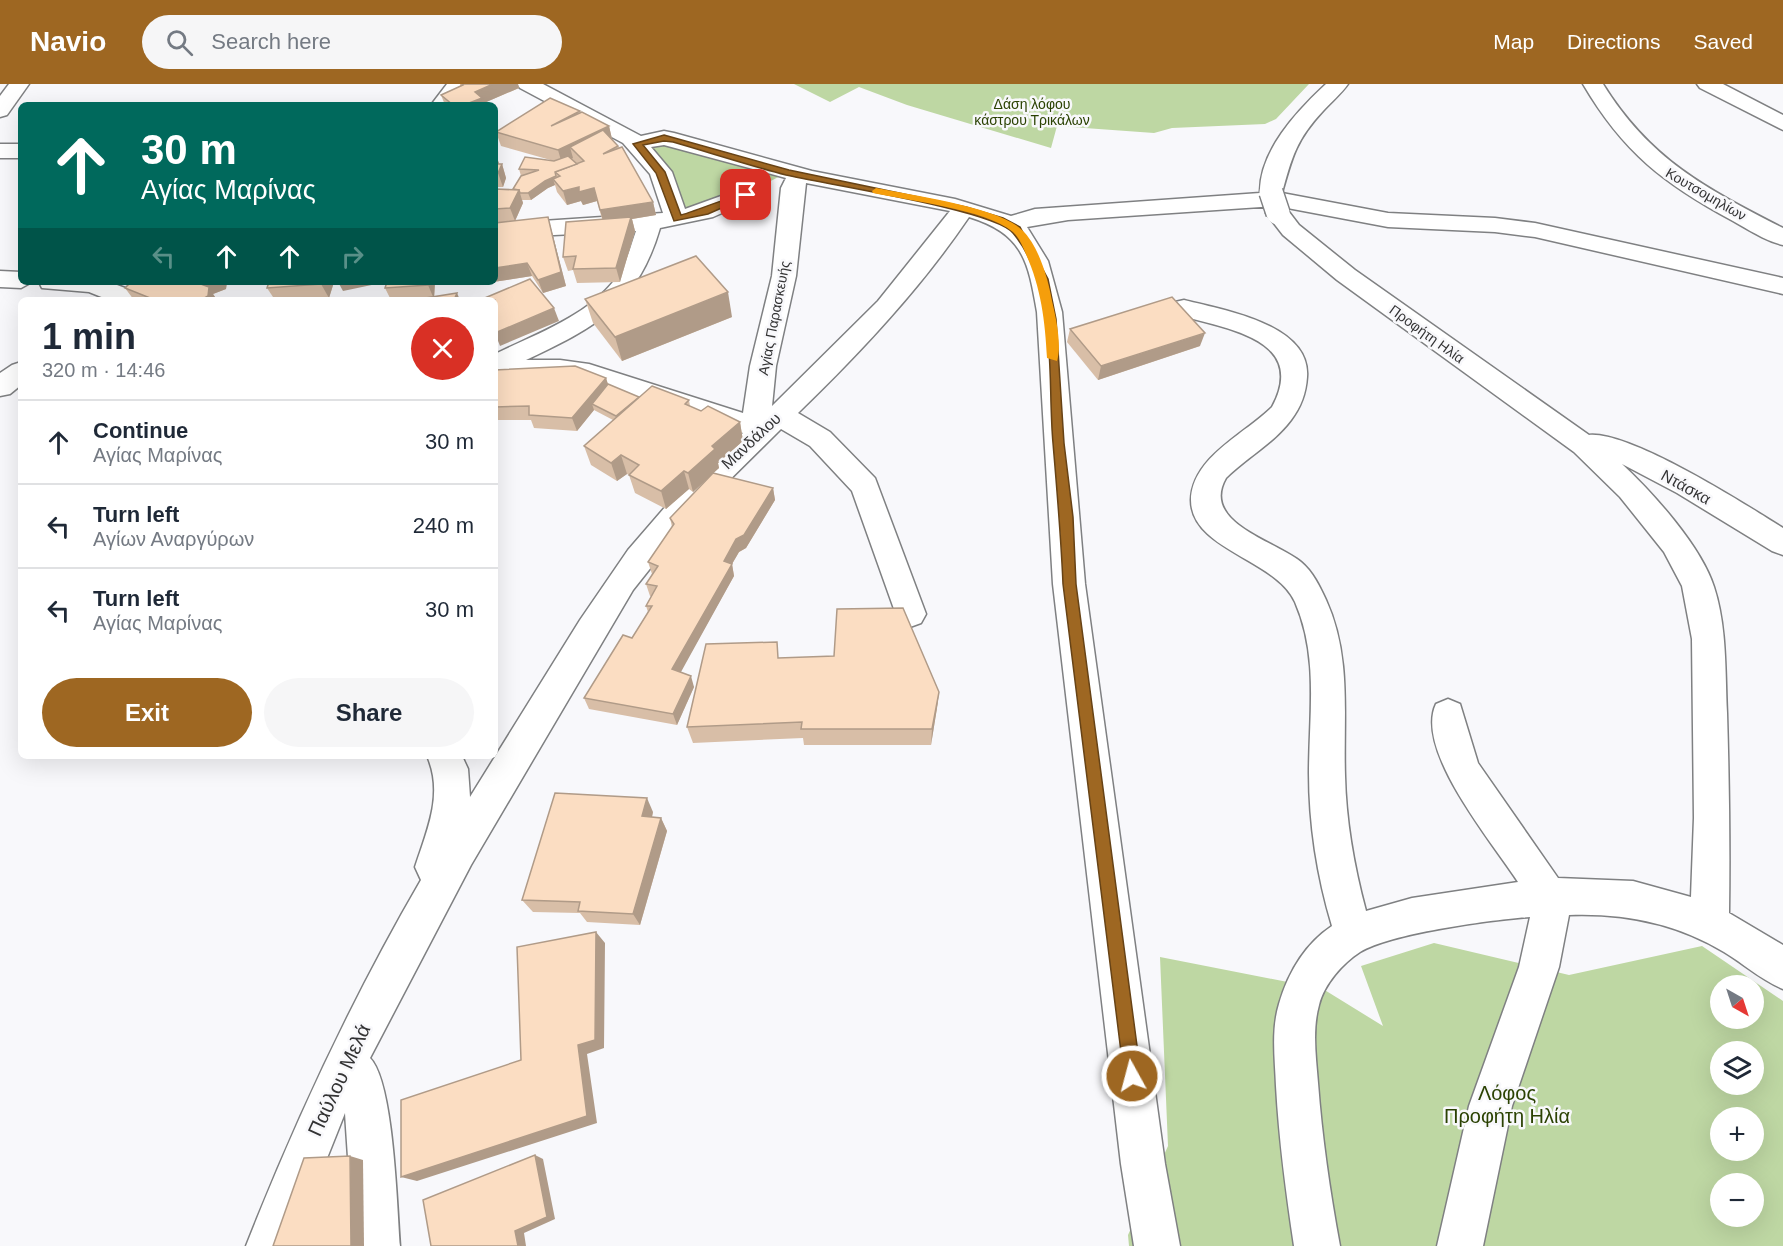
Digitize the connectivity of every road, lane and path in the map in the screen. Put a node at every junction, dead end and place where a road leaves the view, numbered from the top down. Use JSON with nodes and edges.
{"nodes":[{"id":1,"x":19,"y":84,"type":"edge"},
{"id":2,"x":457,"y":84,"type":"edge"},
{"id":3,"x":527,"y":84,"type":"edge"},
{"id":4,"x":1338,"y":84,"type":"edge"},
{"id":5,"x":1593,"y":84,"type":"edge"},
{"id":6,"x":1707,"y":84,"type":"edge"},
{"id":7,"x":444,"y":102,"type":"edge"},
{"id":8,"x":0,"y":111,"type":"edge"},
{"id":9,"x":1783,"y":124,"type":"edge"},
{"id":10,"x":638,"y":144,"type":"junction"},
{"id":11,"x":0,"y":151,"type":"edge"},
{"id":12,"x":18,"y":151,"type":"edge"},
{"id":13,"x":799,"y":175,"type":"junction"},
{"id":14,"x":746,"y":195,"type":"dead end"},
{"id":15,"x":1182,"y":204,"type":"junction"},
{"id":16,"x":963,"y":209,"type":"junction"},
{"id":17,"x":1278,"y":210,"type":"junction"},
{"id":18,"x":677,"y":219,"type":"junction"},
{"id":19,"x":650,"y":223,"type":"junction"},
{"id":20,"x":1009,"y":225,"type":"junction"},
{"id":21,"x":498,"y":231,"type":"edge"},
{"id":22,"x":1783,"y":238,"type":"edge"},
{"id":23,"x":0,"y":279,"type":"edge"},
{"id":24,"x":18,"y":280,"type":"edge"},
{"id":25,"x":75,"y":285,"type":"edge"},
{"id":26,"x":1783,"y":286,"type":"edge"},
{"id":27,"x":99,"y":288,"type":"edge"},
{"id":28,"x":124,"y":297,"type":"edge"},
{"id":29,"x":1184,"y":308,"type":"edge"},
{"id":30,"x":498,"y":363,"type":"edge"},
{"id":31,"x":498,"y":370,"type":"edge"},
{"id":32,"x":18,"y":373,"type":"edge"},
{"id":33,"x":0,"y":387,"type":"edge"},
{"id":34,"x":765,"y":423,"type":"junction"},
{"id":35,"x":1584,"y":445,"type":"junction"},
{"id":36,"x":1783,"y":543,"type":"edge"},
{"id":37,"x":910,"y":614,"type":"dead end"},
{"id":38,"x":1448,"y":714,"type":"dead end"},
{"id":39,"x":446,"y":759,"type":"edge"},
{"id":40,"x":481,"y":810,"type":"joint"},
{"id":41,"x":1546,"y":896,"type":"junction"},
{"id":42,"x":419,"y":919,"type":"junction"},
{"id":43,"x":1710,"y":921,"type":"junction"},
{"id":44,"x":1354,"y":935,"type":"junction"},
{"id":45,"x":1783,"y":969,"type":"edge"},
{"id":46,"x":346,"y":1064,"type":"junction"},
{"id":47,"x":269,"y":1246,"type":"edge"},
{"id":48,"x":377,"y":1246,"type":"edge"},
{"id":49,"x":1157,"y":1246,"type":"edge"},
{"id":50,"x":1317,"y":1246,"type":"edge"},
{"id":51,"x":1460,"y":1246,"type":"edge"}],
"edges":[{"from":1,"to":8,"type":"street"},
{"from":2,"to":7,"type":"street"},
{"from":3,"to":10,"type":"street"},
{"from":4,"to":17,"type":"street"},
{"from":5,"to":22,"type":"street","name":"Κουτσομηλίων"},
{"from":6,"to":9,"type":"street"},
{"from":10,"to":13,"type":"street"},
{"from":10,"to":18,"type":"street"},
{"from":11,"to":12,"type":"street"},
{"from":13,"to":16,"type":"street"},
{"from":13,"to":34,"type":"street","name":"Αγίας Παρασκευής"},
{"from":14,"to":18,"type":"street"},
{"from":15,"to":17,"type":"street"},
{"from":15,"to":20,"type":"street"},
{"from":15,"to":26,"type":"street"},
{"from":16,"to":20,"type":"street"},
{"from":16,"to":34,"type":"street","name":"Μανδάλου"},
{"from":17,"to":35,"type":"street","name":"Προφήτη Ηλία"},
{"from":18,"to":19,"type":"street"},
{"from":19,"to":21,"type":"street"},
{"from":19,"to":30,"type":"street"},
{"from":20,"to":49,"type":"street"},
{"from":23,"to":24,"type":"street"},
{"from":25,"to":27,"type":"street"},
{"from":27,"to":28,"type":"street"},
{"from":29,"to":44,"type":"street"},
{"from":31,"to":34,"type":"street"},
{"from":32,"to":33,"type":"street"},
{"from":34,"to":37,"type":"street"},
{"from":34,"to":40,"type":"street","name":"Μανδάλου"},
{"from":35,"to":36,"type":"street","name":"Ντάσκα"},
{"from":35,"to":43,"type":"street","name":"Προφήτη Ηλία"},
{"from":38,"to":41,"type":"street"},
{"from":39,"to":42,"type":"street","name":"Παύλου Μελά"},
{"from":40,"to":42,"type":"street","name":"Παύλου Μελά"},
{"from":41,"to":43,"type":"street"},
{"from":41,"to":44,"type":"street"},
{"from":41,"to":51,"type":"street"},
{"from":42,"to":46,"type":"street","name":"Παύλου Μελά"},
{"from":43,"to":45,"type":"street"},
{"from":44,"to":50,"type":"street"},
{"from":46,"to":47,"type":"street","name":"Παύλου Μελά"},
{"from":46,"to":48,"type":"street"}]}
